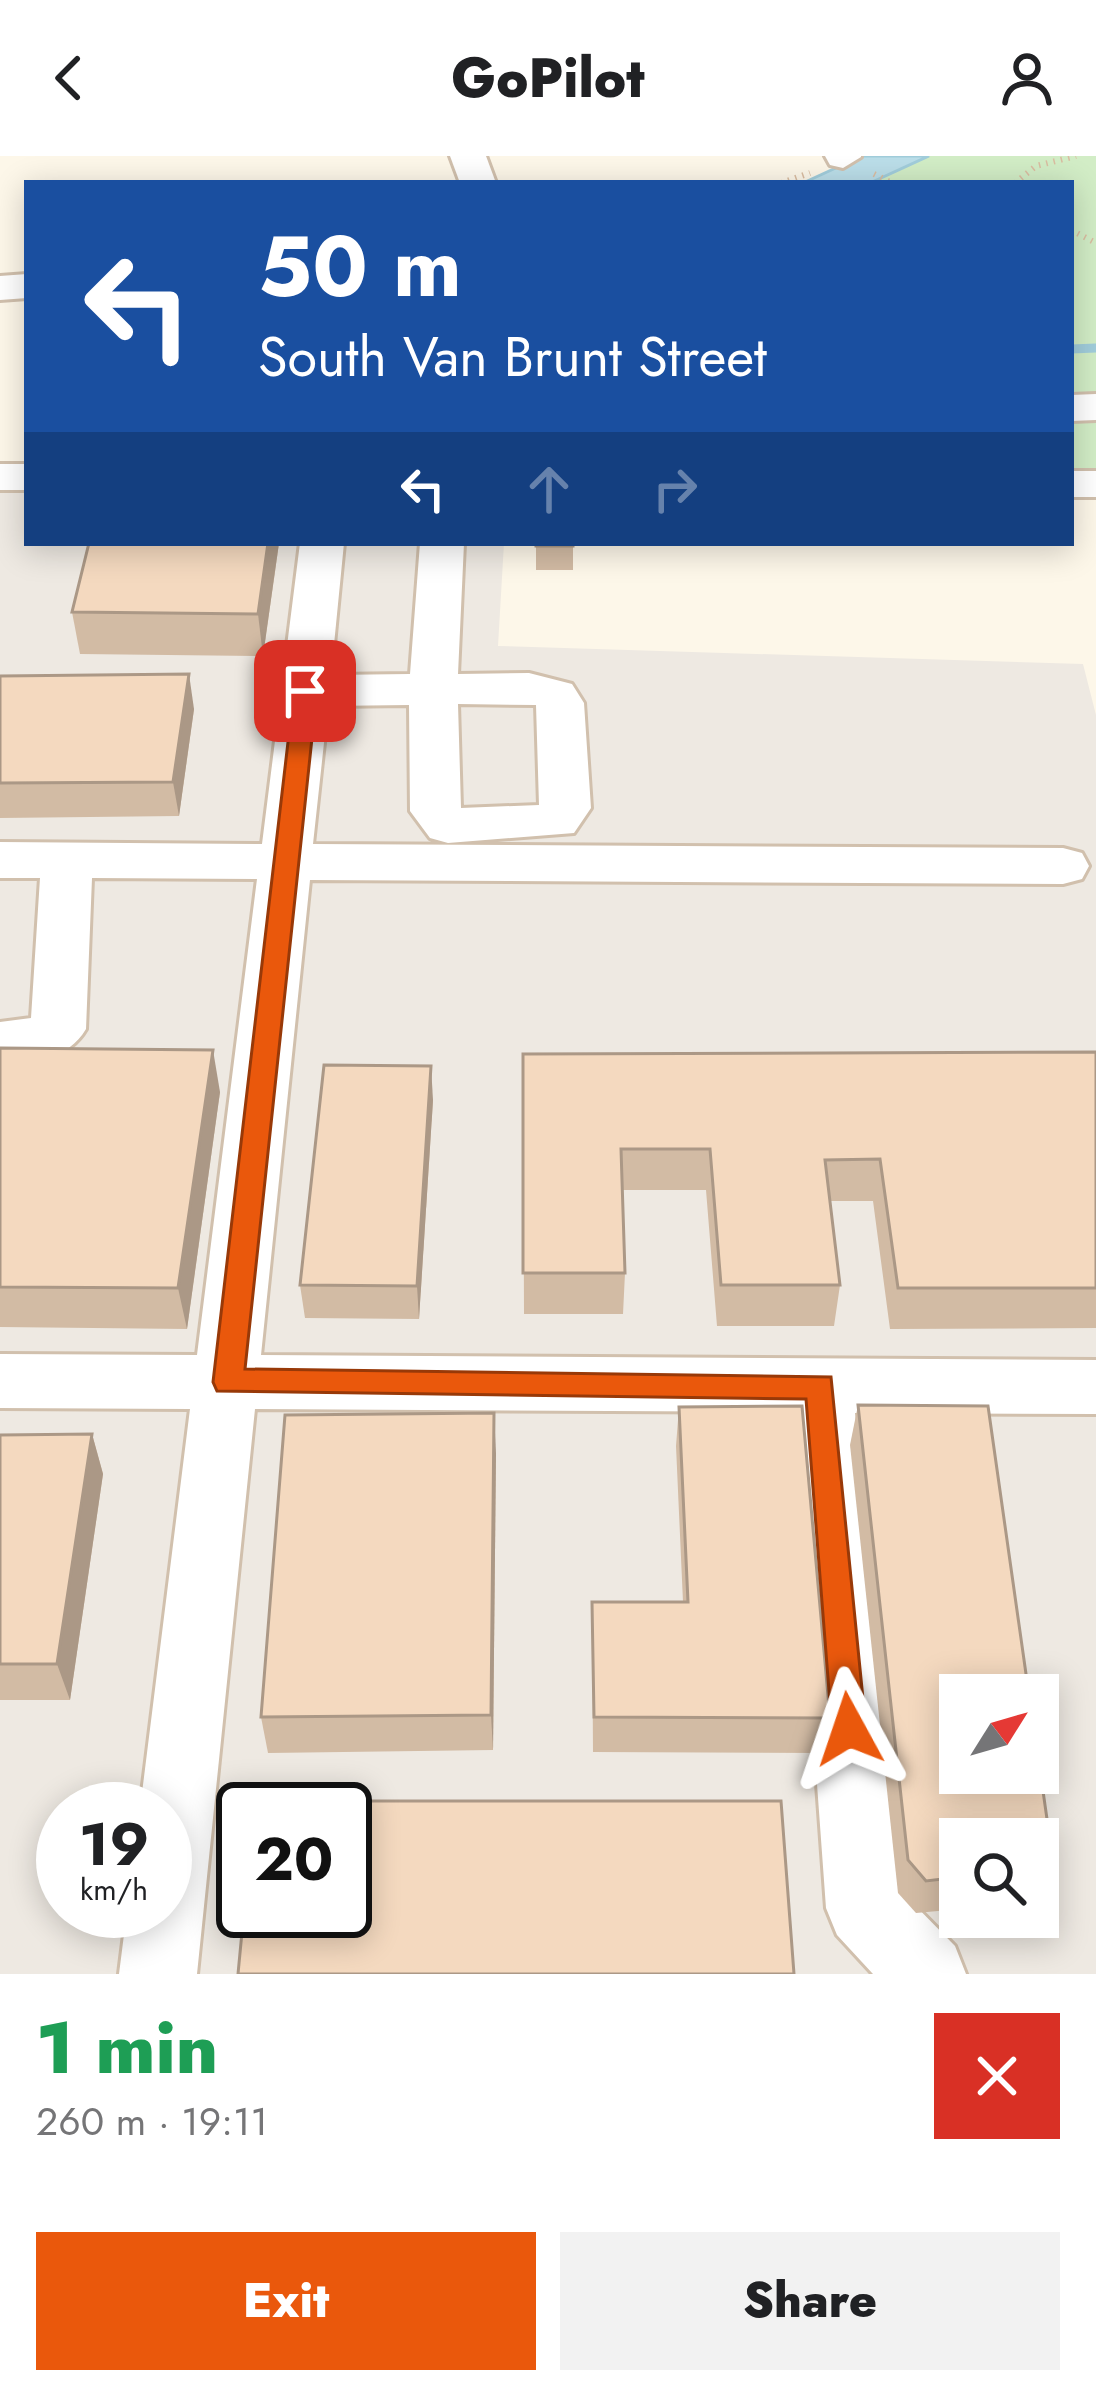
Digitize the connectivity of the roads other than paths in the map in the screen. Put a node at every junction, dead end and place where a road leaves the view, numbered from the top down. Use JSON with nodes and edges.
{"nodes":[{"id":1,"x":322,"y":546,"type":"edge"},
{"id":2,"x":442,"y":546,"type":"edge"},
{"id":3,"x":305,"y":691,"type":"junction"},
{"id":4,"x":0,"y":860,"type":"edge"},
{"id":5,"x":67,"y":860,"type":"junction"},
{"id":6,"x":286,"y":861,"type":"junction"},
{"id":7,"x":1063,"y":866,"type":"dead end"},
{"id":8,"x":0,"y":1043,"type":"edge"},
{"id":9,"x":0,"y":1381,"type":"edge"},
{"id":10,"x":228,"y":1382,"type":"junction"},
{"id":11,"x":820,"y":1386,"type":"junction"},
{"id":12,"x":1096,"y":1387,"type":"edge"},
{"id":13,"x":158,"y":1974,"type":"edge"},
{"id":14,"x":927,"y":1974,"type":"edge"}],
"edges":[{"from":1,"to":3,"type":"street"},
{"from":2,"to":3,"type":"street"},
{"from":3,"to":6,"type":"street"},
{"from":4,"to":5,"type":"street"},
{"from":5,"to":6,"type":"street"},
{"from":5,"to":8,"type":"street"},
{"from":6,"to":7,"type":"street"},
{"from":6,"to":10,"type":"street"},
{"from":9,"to":10,"type":"street"},
{"from":10,"to":11,"type":"street"},
{"from":10,"to":13,"type":"street"},
{"from":11,"to":12,"type":"street"},
{"from":11,"to":14,"type":"street"}]}
